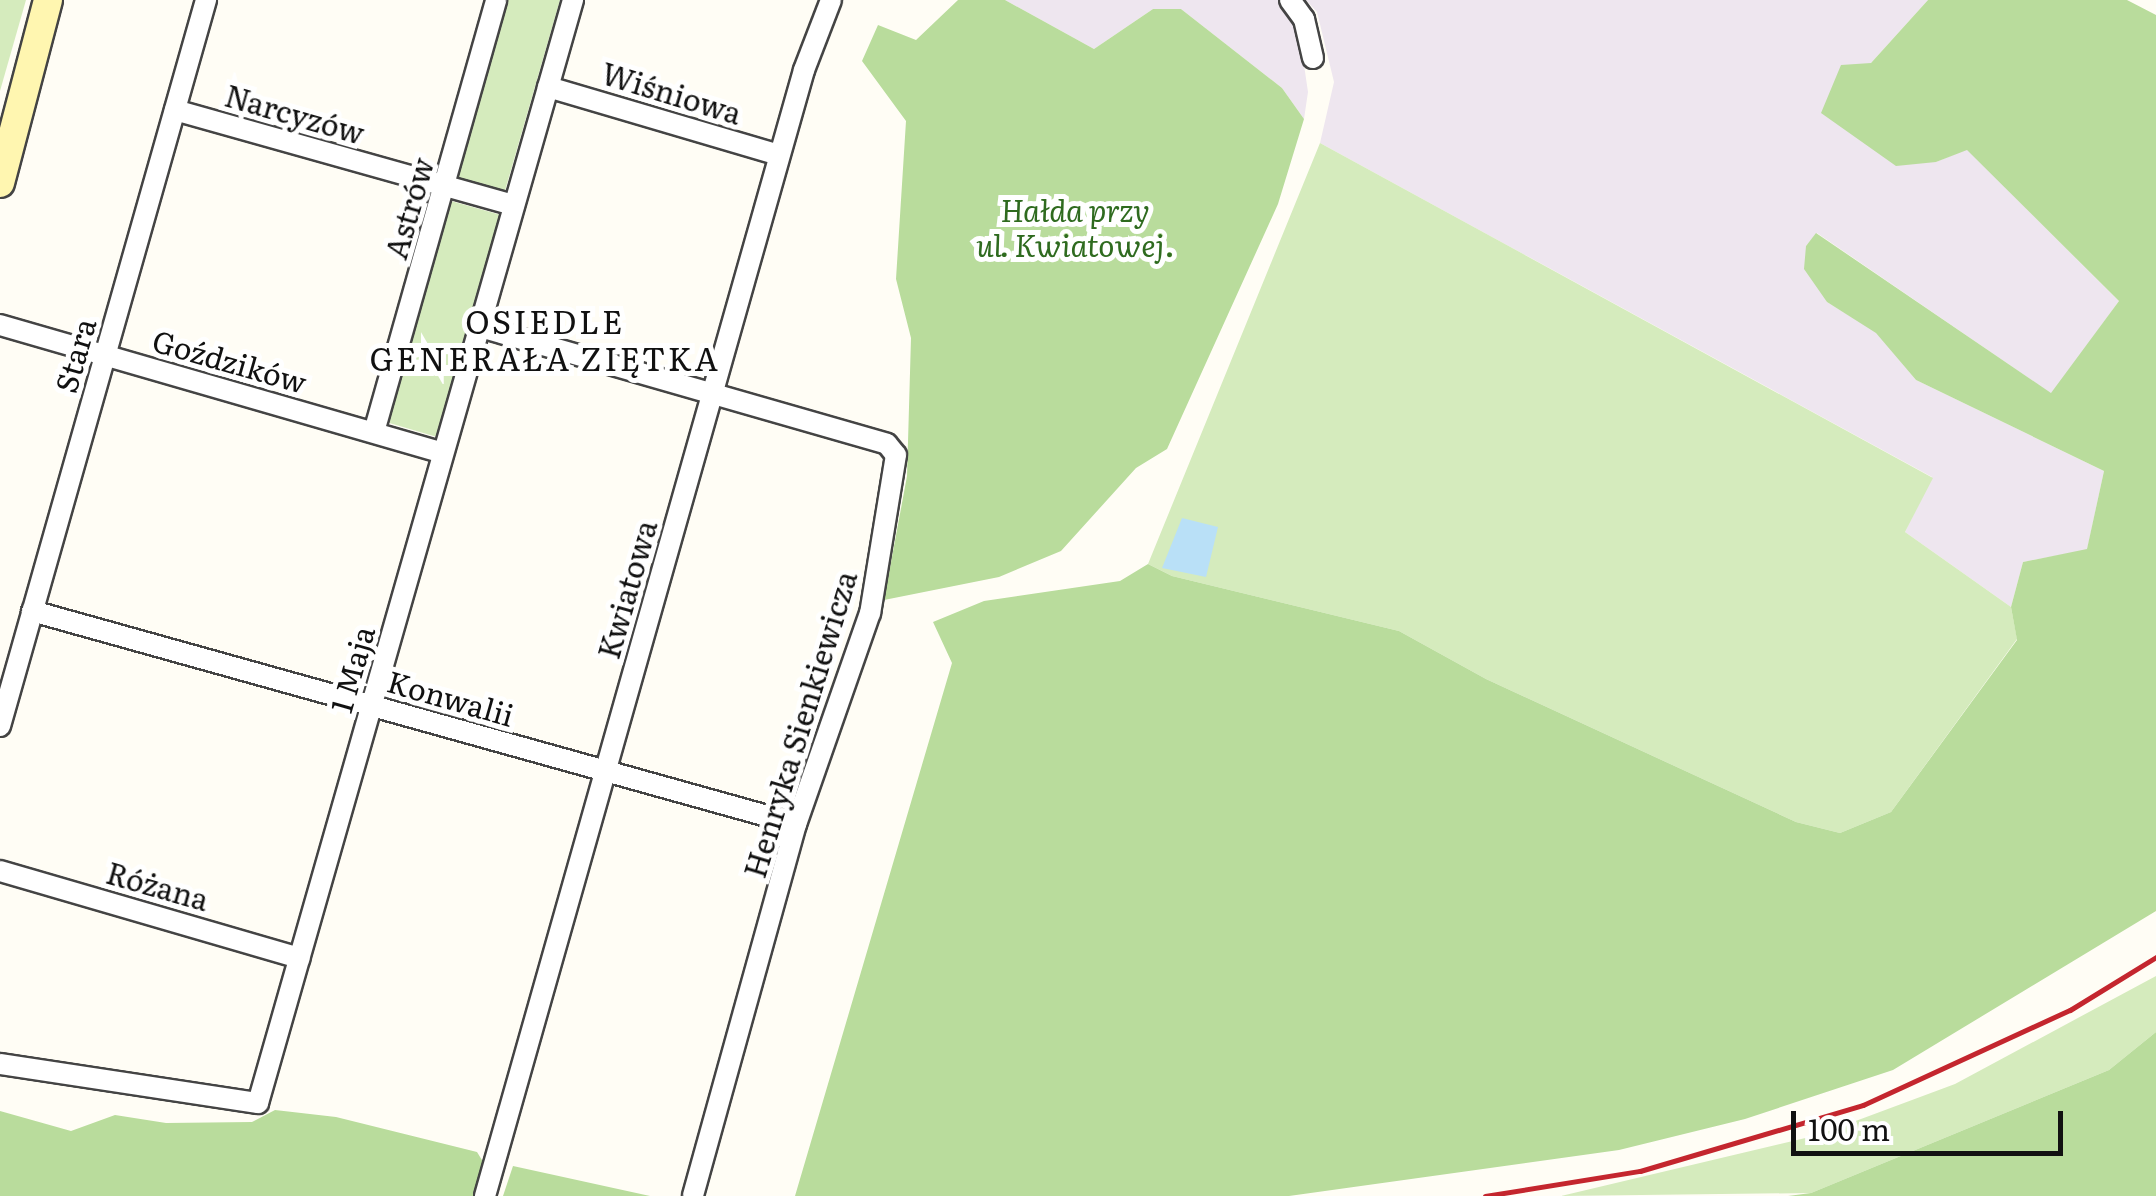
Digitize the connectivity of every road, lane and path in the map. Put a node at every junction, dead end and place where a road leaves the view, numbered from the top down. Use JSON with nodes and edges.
{"nodes":[{"id":1,"x":48,"y":0,"type":"edge"},
{"id":2,"x":206,"y":0,"type":"edge"},
{"id":3,"x":496,"y":0,"type":"edge"},
{"id":4,"x":573,"y":0,"type":"edge"},
{"id":5,"x":832,"y":0,"type":"edge"},
{"id":6,"x":1290,"y":0,"type":"edge"},
{"id":7,"x":1313,"y":58,"type":"dead end"},
{"id":8,"x":548,"y":87,"type":"junction"},
{"id":9,"x":176,"y":110,"type":"junction"},
{"id":10,"x":779,"y":156,"type":"junction"},
{"id":11,"x":0,"y":183,"type":"edge"},
{"id":12,"x":446,"y":186,"type":"junction"},
{"id":13,"x":514,"y":205,"type":"junction"},
{"id":14,"x":0,"y":325,"type":"edge"},
{"id":15,"x":480,"y":327,"type":"junction"},
{"id":16,"x":106,"y":356,"type":"junction"},
{"id":17,"x":712,"y":394,"type":"junction"},
{"id":18,"x":374,"y":432,"type":"junction"},
{"id":19,"x":443,"y":452,"type":"junction"},
{"id":20,"x":32,"y":611,"type":"junction"},
{"id":21,"x":372,"y":706,"type":"junction"},
{"id":22,"x":0,"y":726,"type":"edge"},
{"id":23,"x":606,"y":771,"type":"junction"},
{"id":24,"x":796,"y":824,"type":"junction"},
{"id":25,"x":0,"y":871,"type":"edge"},
{"id":26,"x":300,"y":958,"type":"junction"},
{"id":27,"x":0,"y":1064,"type":"edge"},
{"id":28,"x":485,"y":1196,"type":"edge"},
{"id":29,"x":693,"y":1196,"type":"edge"}],
"edges":[{"from":1,"to":11,"type":"street"},
{"from":2,"to":9,"type":"street","name":"Stara"},
{"from":3,"to":12,"type":"street","name":"Astrów"},
{"from":4,"to":8,"type":"street","name":"1 Maja"},
{"from":5,"to":10,"type":"street","name":"Kwiatowa"},
{"from":6,"to":7,"type":"street"},
{"from":8,"to":10,"type":"street","name":"Wiśniowa"},
{"from":8,"to":13,"type":"street","name":"1 Maja"},
{"from":9,"to":12,"type":"street","name":"Narcyzów"},
{"from":9,"to":16,"type":"street","name":"Stara"},
{"from":10,"to":17,"type":"street","name":"Kwiatowa"},
{"from":12,"to":13,"type":"street","name":"Narcyzów"},
{"from":12,"to":18,"type":"street","name":"Astrów"},
{"from":13,"to":15,"type":"street","name":"1 Maja"},
{"from":14,"to":16,"type":"street","name":"Goździków"},
{"from":15,"to":17,"type":"street"},
{"from":15,"to":19,"type":"street","name":"1 Maja"},
{"from":16,"to":18,"type":"street","name":"Goździków"},
{"from":16,"to":20,"type":"street","name":"Stara"},
{"from":17,"to":23,"type":"street","name":"Kwiatowa"},
{"from":17,"to":24,"type":"street","name":"Henryka Sienkiewicza"},
{"from":18,"to":19,"type":"street","name":"Goździków"},
{"from":19,"to":21,"type":"street","name":"1 Maja"},
{"from":20,"to":21,"type":"street","name":"Konwalii"},
{"from":20,"to":22,"type":"street","name":"Stara"},
{"from":21,"to":23,"type":"street","name":"Konwalii"},
{"from":21,"to":26,"type":"street","name":"1 Maja"},
{"from":23,"to":24,"type":"street","name":"Konwalii"},
{"from":23,"to":28,"type":"street","name":"Kwiatowa"},
{"from":24,"to":29,"type":"street","name":"Henryka Sienkiewicza"},
{"from":25,"to":26,"type":"street","name":"Różana"},
{"from":26,"to":27,"type":"street","name":"1 Maja"}]}
